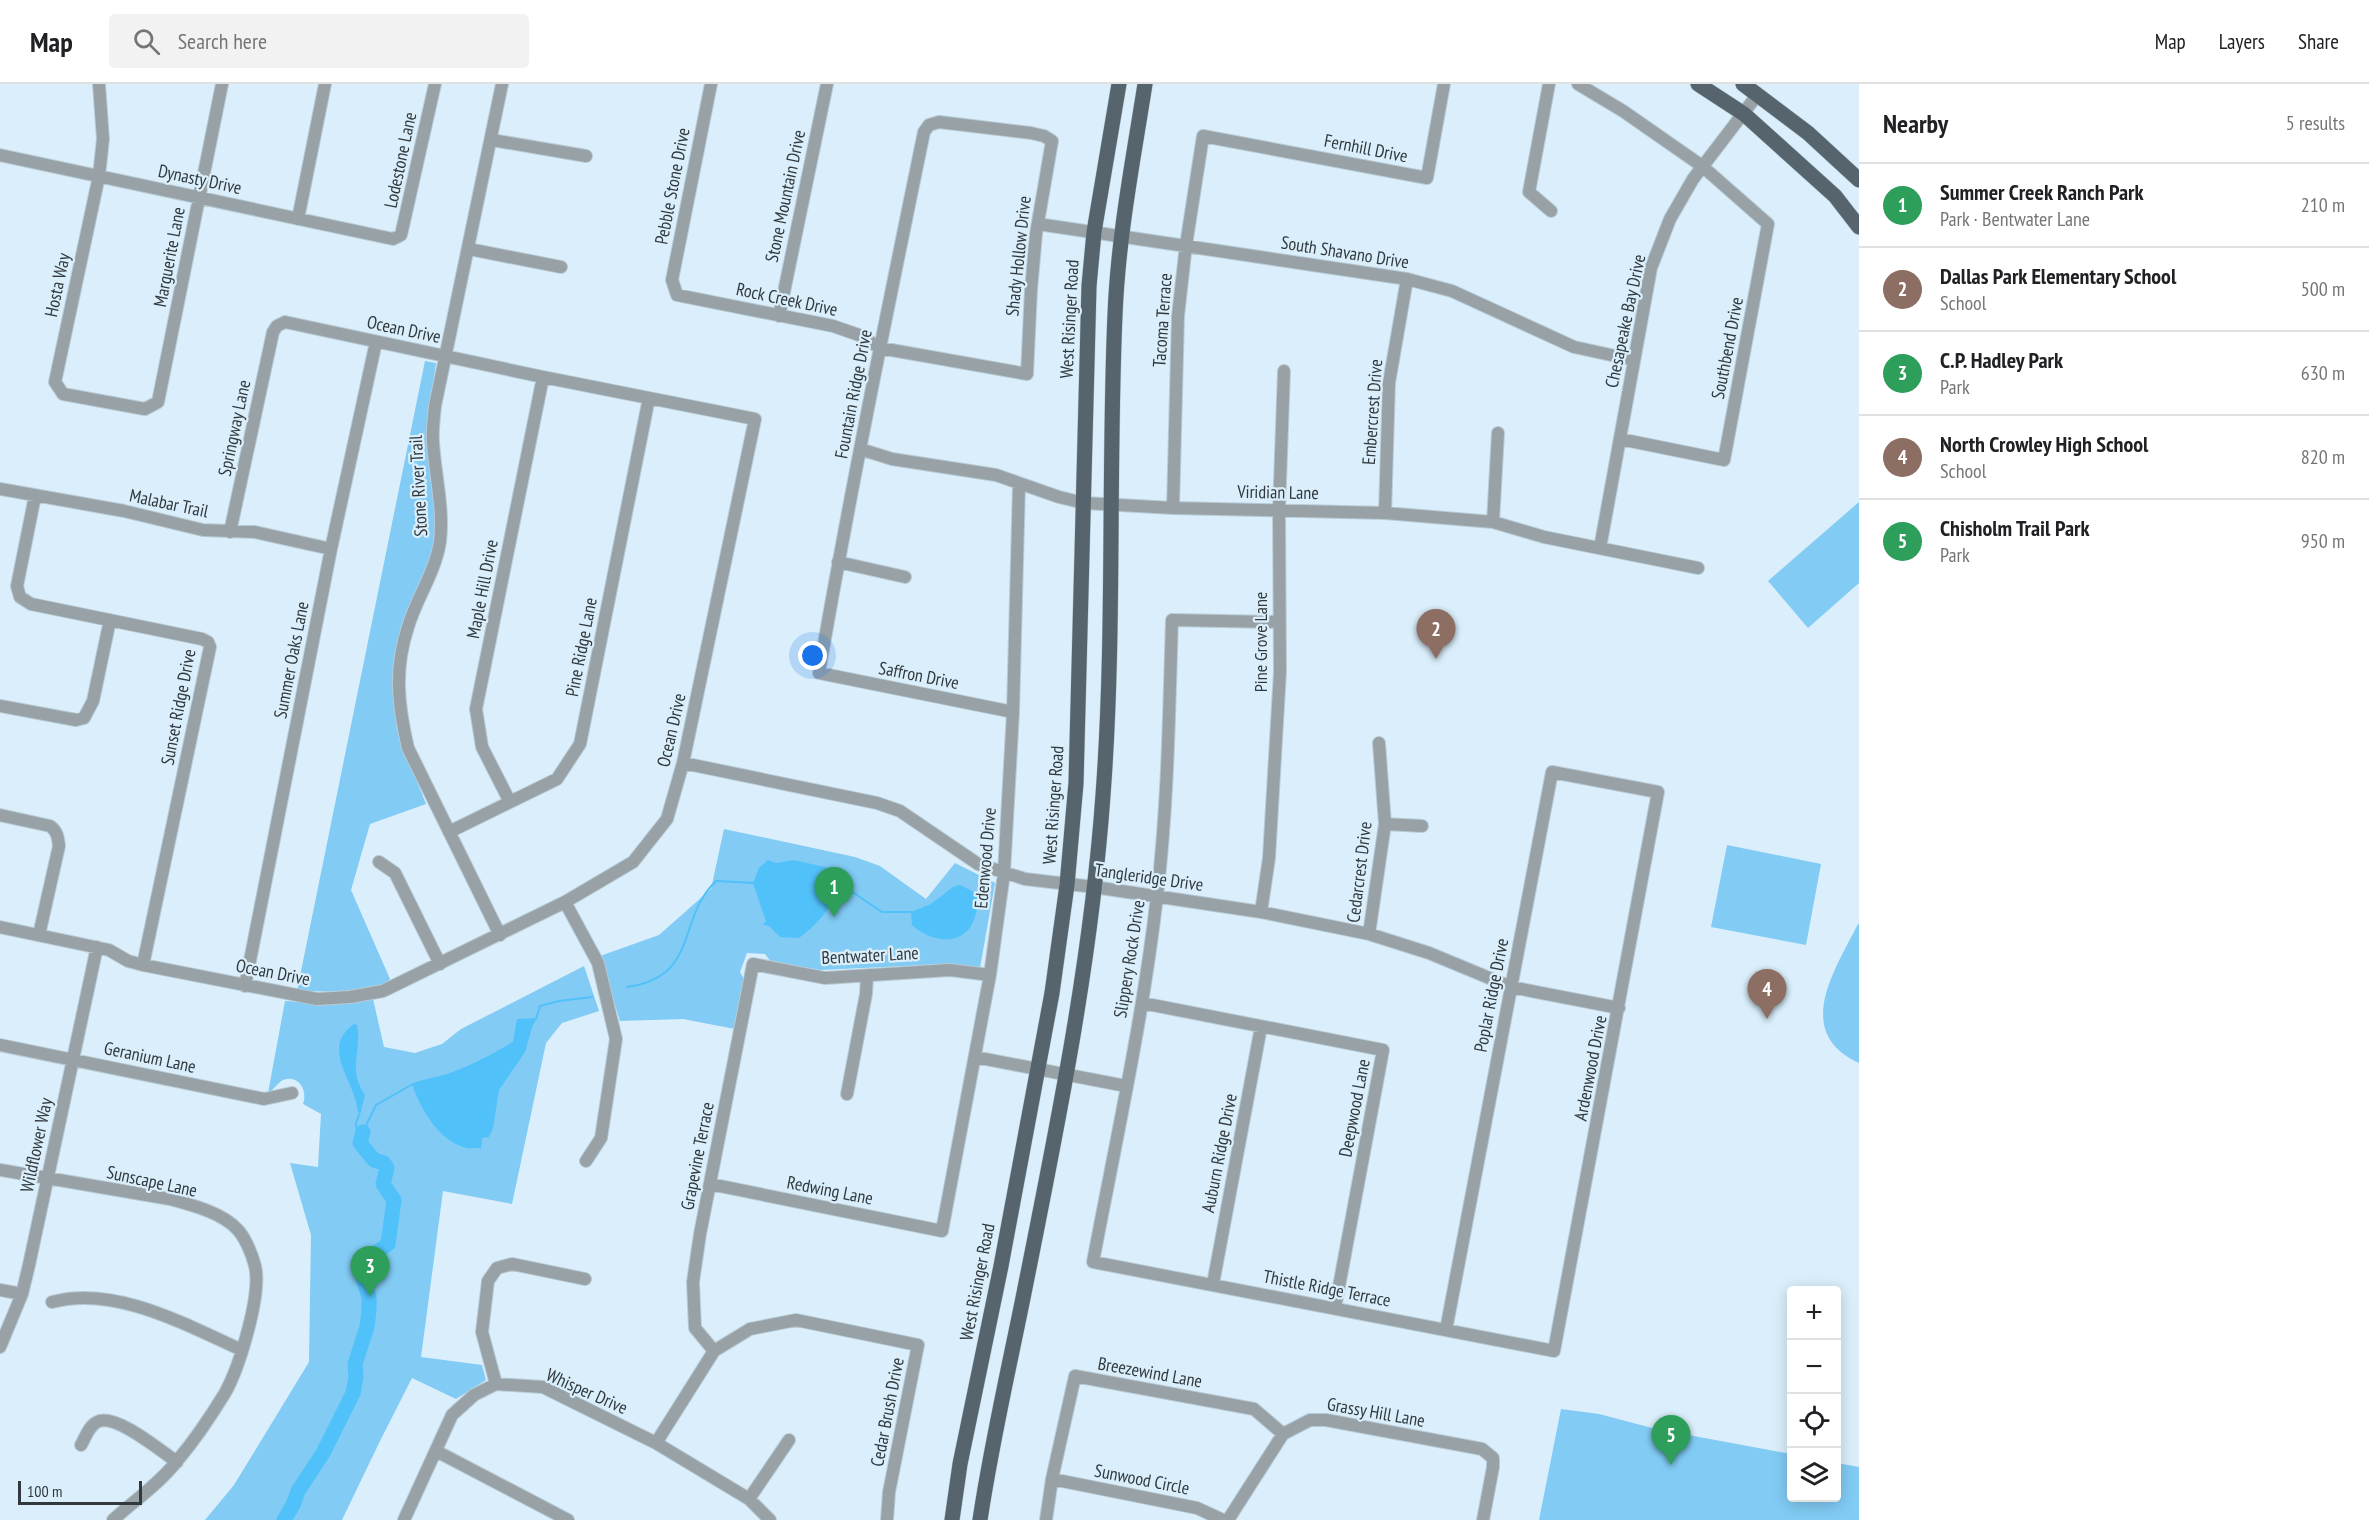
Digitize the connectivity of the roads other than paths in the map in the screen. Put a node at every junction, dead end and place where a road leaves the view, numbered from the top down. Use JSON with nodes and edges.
{"nodes":[{"id":1,"x":99,"y":84,"type":"edge"},
{"id":2,"x":222,"y":84,"type":"edge"},
{"id":3,"x":325,"y":84,"type":"edge"},
{"id":4,"x":435,"y":84,"type":"edge"},
{"id":5,"x":502,"y":84,"type":"edge"},
{"id":6,"x":711,"y":84,"type":"edge"},
{"id":7,"x":827,"y":84,"type":"edge"},
{"id":8,"x":1119,"y":84,"type":"edge"},
{"id":9,"x":1145,"y":84,"type":"edge"},
{"id":10,"x":1444,"y":84,"type":"edge"},
{"id":11,"x":1549,"y":84,"type":"edge"},
{"id":12,"x":1578,"y":84,"type":"edge"},
{"id":13,"x":1698,"y":84,"type":"edge"},
{"id":14,"x":1743,"y":84,"type":"edge"},
{"id":15,"x":1758,"y":94,"type":"junction"},
{"id":16,"x":1744,"y":114,"type":"junction"},
{"id":17,"x":929,"y":124,"type":"joint"},
{"id":18,"x":1203,"y":136,"type":"joint"},
{"id":19,"x":492,"y":140,"type":"junction"},
{"id":20,"x":0,"y":155,"type":"edge"},
{"id":21,"x":586,"y":156,"type":"dead end"},
{"id":22,"x":1702,"y":166,"type":"junction"},
{"id":23,"x":99,"y":176,"type":"junction"},
{"id":24,"x":1859,"y":180,"type":"edge"},
{"id":25,"x":199,"y":198,"type":"junction"},
{"id":26,"x":1551,"y":212,"type":"dead end"},
{"id":27,"x":298,"y":219,"type":"junction"},
{"id":28,"x":1038,"y":224,"type":"junction"},
{"id":29,"x":1859,"y":227,"type":"edge"},
{"id":30,"x":1094,"y":232,"type":"junction"},
{"id":31,"x":1121,"y":236,"type":"junction"},
{"id":32,"x":393,"y":238,"type":"joint"},
{"id":33,"x":1186,"y":245,"type":"junction"},
{"id":34,"x":469,"y":249,"type":"junction"},
{"id":35,"x":561,"y":267,"type":"dead end"},
{"id":36,"x":1407,"y":279,"type":"junction"},
{"id":37,"x":677,"y":295,"type":"joint"},
{"id":38,"x":779,"y":316,"type":"junction"},
{"id":39,"x":273,"y":332,"type":"joint"},
{"id":40,"x":376,"y":342,"type":"junction"},
{"id":41,"x":880,"y":348,"type":"junction"},
{"id":42,"x":445,"y":356,"type":"junction"},
{"id":43,"x":1634,"y":360,"type":"junction"},
{"id":44,"x":1284,"y":372,"type":"dead end"},
{"id":45,"x":1027,"y":374,"type":"joint"},
{"id":46,"x":543,"y":377,"type":"junction"},
{"id":47,"x":649,"y":398,"type":"junction"},
{"id":48,"x":158,"y":402,"type":"joint"},
{"id":49,"x":1498,"y":433,"type":"dead end"},
{"id":50,"x":1620,"y":439,"type":"junction"},
{"id":51,"x":860,"y":448,"type":"junction"},
{"id":52,"x":1019,"y":485,"type":"junction"},
{"id":53,"x":0,"y":489,"type":"edge"},
{"id":54,"x":35,"y":496,"type":"junction"},
{"id":55,"x":1084,"y":503,"type":"junction"},
{"id":56,"x":1112,"y":505,"type":"junction"},
{"id":57,"x":1173,"y":508,"type":"junction"},
{"id":58,"x":1279,"y":510,"type":"junction"},
{"id":59,"x":1385,"y":513,"type":"junction"},
{"id":60,"x":1493,"y":522,"type":"junction"},
{"id":61,"x":230,"y":532,"type":"junction"},
{"id":62,"x":1600,"y":548,"type":"junction"},
{"id":63,"x":331,"y":549,"type":"junction"},
{"id":64,"x":838,"y":562,"type":"junction"},
{"id":65,"x":1698,"y":568,"type":"dead end"},
{"id":66,"x":905,"y":578,"type":"dead end"},
{"id":67,"x":110,"y":620,"type":"junction"},
{"id":68,"x":1278,"y":622,"type":"junction"},
{"id":69,"x":819,"y":673,"type":"joint"},
{"id":70,"x":0,"y":706,"type":"edge"},
{"id":71,"x":1013,"y":712,"type":"junction"},
{"id":72,"x":1379,"y":742,"type":"dead end"},
{"id":73,"x":683,"y":763,"type":"junction"},
{"id":74,"x":1659,"y":792,"type":"joint"},
{"id":75,"x":510,"y":802,"type":"junction"},
{"id":76,"x":0,"y":814,"type":"edge"},
{"id":77,"x":1385,"y":824,"type":"junction"},
{"id":78,"x":1422,"y":826,"type":"dead end"},
{"id":79,"x":449,"y":832,"type":"junction"},
{"id":80,"x":379,"y":862,"type":"dead end"},
{"id":81,"x":1004,"y":873,"type":"junction"},
{"id":82,"x":1067,"y":885,"type":"junction"},
{"id":83,"x":1094,"y":887,"type":"junction"},
{"id":84,"x":1157,"y":896,"type":"junction"},
{"id":85,"x":565,"y":902,"type":"junction"},
{"id":86,"x":1261,"y":912,"type":"junction"},
{"id":87,"x":0,"y":927,"type":"edge"},
{"id":88,"x":1369,"y":934,"type":"junction"},
{"id":89,"x":39,"y":935,"type":"junction"},
{"id":90,"x":500,"y":935,"type":"junction"},
{"id":91,"x":97,"y":947,"type":"junction"},
{"id":92,"x":440,"y":964,"type":"junction"},
{"id":93,"x":753,"y":964,"type":"joint"},
{"id":94,"x":143,"y":965,"type":"junction"},
{"id":95,"x":990,"y":975,"type":"junction"},
{"id":96,"x":867,"y":976,"type":"junction"},
{"id":97,"x":245,"y":986,"type":"junction"},
{"id":98,"x":1511,"y":987,"type":"junction"},
{"id":99,"x":1142,"y":1003,"type":"junction"},
{"id":100,"x":1619,"y":1008,"type":"junction"},
{"id":101,"x":1261,"y":1028,"type":"junction"},
{"id":102,"x":0,"y":1045,"type":"edge"},
{"id":103,"x":975,"y":1057,"type":"junction"},
{"id":104,"x":73,"y":1059,"type":"junction"},
{"id":105,"x":1037,"y":1069,"type":"junction"},
{"id":106,"x":1065,"y":1075,"type":"junction"},
{"id":107,"x":1126,"y":1086,"type":"junction"},
{"id":108,"x":292,"y":1093,"type":"dead end"},
{"id":109,"x":847,"y":1094,"type":"dead end"},
{"id":110,"x":586,"y":1161,"type":"dead end"},
{"id":111,"x":0,"y":1170,"type":"edge"},
{"id":112,"x":48,"y":1179,"type":"junction"},
{"id":113,"x":710,"y":1184,"type":"junction"},
{"id":114,"x":942,"y":1231,"type":"joint"},
{"id":115,"x":1093,"y":1262,"type":"joint"},
{"id":116,"x":1001,"y":1266,"type":"junction"},
{"id":117,"x":1028,"y":1272,"type":"junction"},
{"id":118,"x":585,"y":1279,"type":"dead end"},
{"id":119,"x":1213,"y":1284,"type":"junction"},
{"id":120,"x":0,"y":1290,"type":"edge"},
{"id":121,"x":22,"y":1294,"type":"junction"},
{"id":122,"x":52,"y":1302,"type":"dead end"},
{"id":123,"x":1335,"y":1308,"type":"junction"},
{"id":124,"x":1446,"y":1330,"type":"junction"},
{"id":125,"x":0,"y":1347,"type":"edge"},
{"id":126,"x":242,"y":1350,"type":"junction"},
{"id":127,"x":714,"y":1351,"type":"junction"},
{"id":128,"x":1554,"y":1351,"type":"joint"},
{"id":129,"x":496,"y":1384,"type":"junction"},
{"id":130,"x":1283,"y":1434,"type":"junction"},
{"id":131,"x":789,"y":1440,"type":"dead end"},
{"id":132,"x":656,"y":1443,"type":"junction"},
{"id":133,"x":81,"y":1445,"type":"dead end"},
{"id":134,"x":436,"y":1451,"type":"junction"},
{"id":135,"x":177,"y":1462,"type":"junction"},
{"id":136,"x":1052,"y":1479,"type":"junction"},
{"id":137,"x":749,"y":1499,"type":"junction"},
{"id":138,"x":113,"y":1520,"type":"edge"},
{"id":139,"x":404,"y":1520,"type":"edge"},
{"id":140,"x":568,"y":1520,"type":"edge"},
{"id":141,"x":770,"y":1520,"type":"edge"},
{"id":142,"x":887,"y":1520,"type":"edge"},
{"id":143,"x":952,"y":1520,"type":"edge"},
{"id":144,"x":980,"y":1520,"type":"edge"},
{"id":145,"x":1046,"y":1520,"type":"edge"},
{"id":146,"x":1226,"y":1520,"type":"edge"},
{"id":147,"x":1483,"y":1520,"type":"edge"}],
"edges":[{"from":1,"to":23,"type":"street","name":"Hosta Way"},
{"from":2,"to":25,"type":"street","name":"Marguerite Lane"},
{"from":3,"to":27,"type":"street"},
{"from":4,"to":32,"type":"street","name":"Lodestone Lane"},
{"from":5,"to":19,"type":"street","name":"Stone River Trail"},
{"from":6,"to":37,"type":"street","name":"Pebble Stone Drive"},
{"from":7,"to":38,"type":"street","name":"Stone Mountain Drive"},
{"from":8,"to":30,"type":"main road","name":"West Risinger Road"},
{"from":9,"to":31,"type":"main road"},
{"from":10,"to":18,"type":"street","name":"Fernhill Drive"},
{"from":11,"to":26,"type":"street"},
{"from":12,"to":22,"type":"street"},
{"from":13,"to":16,"type":"main road"},
{"from":14,"to":15,"type":"main road"},
{"from":15,"to":16,"type":"street","name":"Chesapeake Bay Drive"},
{"from":15,"to":24,"type":"main road"},
{"from":16,"to":22,"type":"street","name":"Chesapeake Bay Drive"},
{"from":16,"to":29,"type":"main road"},
{"from":17,"to":28,"type":"street","name":"Shady Hollow Drive"},
{"from":17,"to":41,"type":"street","name":"Fountain Ridge Drive"},
{"from":18,"to":33,"type":"street","name":"Tacoma Terrace"},
{"from":19,"to":21,"type":"street"},
{"from":19,"to":34,"type":"street","name":"Stone River Trail"},
{"from":20,"to":23,"type":"street","name":"Dynasty Drive"},
{"from":22,"to":43,"type":"street","name":"Chesapeake Bay Drive"},
{"from":22,"to":50,"type":"street","name":"Southbend Drive"},
{"from":23,"to":25,"type":"street","name":"Dynasty Drive"},
{"from":23,"to":48,"type":"street","name":"Hosta Way"},
{"from":25,"to":27,"type":"street","name":"Dynasty Drive"},
{"from":25,"to":48,"type":"street","name":"Marguerite Lane"},
{"from":27,"to":32,"type":"street","name":"Dynasty Drive"},
{"from":28,"to":30,"type":"street","name":"South Shavano Drive"},
{"from":28,"to":45,"type":"street","name":"Shady Hollow Drive"},
{"from":30,"to":31,"type":"street","name":"South Shavano Drive"},
{"from":30,"to":55,"type":"main road","name":"West Risinger Road"},
{"from":31,"to":33,"type":"street","name":"South Shavano Drive"},
{"from":31,"to":56,"type":"main road"},
{"from":33,"to":36,"type":"street","name":"South Shavano Drive"},
{"from":33,"to":57,"type":"street","name":"Tacoma Terrace"},
{"from":34,"to":35,"type":"street"},
{"from":34,"to":42,"type":"street","name":"Stone River Trail"},
{"from":36,"to":43,"type":"street","name":"South Shavano Drive"},
{"from":36,"to":59,"type":"street","name":"Embercrest Drive"},
{"from":37,"to":38,"type":"street","name":"Rock Creek Drive"},
{"from":38,"to":41,"type":"street","name":"Rock Creek Drive"},
{"from":39,"to":40,"type":"street","name":"Ocean Drive"},
{"from":39,"to":61,"type":"street","name":"Springway Lane"},
{"from":40,"to":42,"type":"street","name":"Ocean Drive"},
{"from":40,"to":63,"type":"street","name":"Summer Oaks Lane"},
{"from":41,"to":45,"type":"street","name":"Rock Creek Drive"},
{"from":41,"to":51,"type":"street","name":"Fountain Ridge Drive"},
{"from":42,"to":46,"type":"street","name":"Ocean Drive"},
{"from":42,"to":79,"type":"street","name":"Stone River Trail"},
{"from":43,"to":50,"type":"street","name":"Chesapeake Bay Drive"},
{"from":44,"to":58,"type":"street","name":"Pine Grove Lane"},
{"from":46,"to":47,"type":"street","name":"Ocean Drive"},
{"from":46,"to":75,"type":"street","name":"Maple Hill Drive"},
{"from":47,"to":73,"type":"street","name":"Ocean Drive"},
{"from":47,"to":75,"type":"street","name":"Pine Ridge Lane"},
{"from":49,"to":60,"type":"street"},
{"from":50,"to":62,"type":"street","name":"Chesapeake Bay Drive"},
{"from":51,"to":52,"type":"street","name":"Viridian Lane"},
{"from":51,"to":64,"type":"street","name":"Fountain Ridge Drive"},
{"from":52,"to":55,"type":"street","name":"Viridian Lane"},
{"from":52,"to":71,"type":"street","name":"Edenwood Drive"},
{"from":53,"to":54,"type":"street","name":"Malabar Trail"},
{"from":54,"to":61,"type":"street","name":"Malabar Trail"},
{"from":54,"to":67,"type":"street","name":"Sunset Ridge Drive"},
{"from":55,"to":56,"type":"street","name":"Viridian Lane"},
{"from":55,"to":82,"type":"main road","name":"West Risinger Road"},
{"from":56,"to":57,"type":"street","name":"Viridian Lane"},
{"from":56,"to":83,"type":"main road"},
{"from":57,"to":58,"type":"street","name":"Viridian Lane"},
{"from":58,"to":59,"type":"street","name":"Viridian Lane"},
{"from":58,"to":68,"type":"street","name":"Pine Grove Lane"},
{"from":59,"to":60,"type":"street","name":"Viridian Lane"},
{"from":60,"to":62,"type":"street","name":"Viridian Lane"},
{"from":61,"to":63,"type":"street","name":"Malabar Trail"},
{"from":62,"to":65,"type":"street","name":"Viridian Lane"},
{"from":63,"to":97,"type":"street","name":"Summer Oaks Lane"},
{"from":64,"to":66,"type":"street"},
{"from":64,"to":69,"type":"street","name":"Fountain Ridge Drive"},
{"from":67,"to":70,"type":"street"},
{"from":67,"to":94,"type":"street","name":"Sunset Ridge Drive"},
{"from":68,"to":84,"type":"street","name":"Slippery Rock Drive"},
{"from":68,"to":86,"type":"street","name":"Pine Grove Lane"},
{"from":69,"to":71,"type":"street","name":"Saffron Drive"},
{"from":71,"to":81,"type":"street","name":"Edenwood Drive"},
{"from":72,"to":77,"type":"street","name":"Cedarcrest Drive"},
{"from":73,"to":81,"type":"street","name":"Tangleridge Drive"},
{"from":73,"to":85,"type":"street","name":"Ocean Drive"},
{"from":74,"to":98,"type":"street","name":"Poplar Ridge Drive"},
{"from":74,"to":100,"type":"street","name":"Ardenwood Drive"},
{"from":75,"to":79,"type":"street","name":"Pine Ridge Lane"},
{"from":76,"to":89,"type":"street"},
{"from":77,"to":78,"type":"street"},
{"from":77,"to":88,"type":"street","name":"Cedarcrest Drive"},
{"from":79,"to":90,"type":"street","name":"Stone River Trail"},
{"from":80,"to":92,"type":"street"},
{"from":81,"to":82,"type":"street","name":"Tangleridge Drive"},
{"from":81,"to":95,"type":"street","name":"Edenwood Drive"},
{"from":82,"to":83,"type":"street","name":"Tangleridge Drive"},
{"from":82,"to":105,"type":"main road","name":"West Risinger Road"},
{"from":83,"to":84,"type":"street","name":"Tangleridge Drive"},
{"from":83,"to":106,"type":"main road"},
{"from":84,"to":86,"type":"street","name":"Tangleridge Drive"},
{"from":84,"to":99,"type":"street","name":"Slippery Rock Drive"},
{"from":85,"to":90,"type":"street","name":"Ocean Drive"},
{"from":85,"to":110,"type":"street"},
{"from":86,"to":88,"type":"street","name":"Tangleridge Drive"},
{"from":87,"to":89,"type":"street","name":"Ocean Drive"},
{"from":88,"to":98,"type":"street","name":"Tangleridge Drive"},
{"from":89,"to":91,"type":"street","name":"Ocean Drive"},
{"from":90,"to":92,"type":"street","name":"Ocean Drive"},
{"from":91,"to":94,"type":"street","name":"Ocean Drive"},
{"from":91,"to":104,"type":"street","name":"Wildflower Way"},
{"from":92,"to":97,"type":"street","name":"Ocean Drive"},
{"from":93,"to":96,"type":"street","name":"Bentwater Lane"},
{"from":93,"to":113,"type":"street","name":"Grapevine Terrace"},
{"from":94,"to":97,"type":"street","name":"Ocean Drive"},
{"from":95,"to":96,"type":"street","name":"Bentwater Lane"},
{"from":95,"to":103,"type":"street","name":"Edenwood Drive"},
{"from":96,"to":109,"type":"street"},
{"from":98,"to":100,"type":"street","name":"Tangleridge Drive"},
{"from":98,"to":124,"type":"street","name":"Poplar Ridge Drive"},
{"from":99,"to":101,"type":"street","name":"Deepwood Lane"},
{"from":99,"to":107,"type":"street","name":"Slippery Rock Drive"},
{"from":100,"to":128,"type":"street","name":"Ardenwood Drive"},
{"from":101,"to":119,"type":"street","name":"Auburn Ridge Drive"},
{"from":101,"to":123,"type":"street","name":"Deepwood Lane"},
{"from":102,"to":104,"type":"street","name":"Geranium Lane"},
{"from":103,"to":105,"type":"street"},
{"from":103,"to":114,"type":"street","name":"Edenwood Drive"},
{"from":104,"to":108,"type":"street","name":"Geranium Lane"},
{"from":104,"to":112,"type":"street","name":"Wildflower Way"},
{"from":105,"to":106,"type":"street"},
{"from":105,"to":116,"type":"main road","name":"West Risinger Road"},
{"from":106,"to":107,"type":"street"},
{"from":106,"to":117,"type":"main road"},
{"from":107,"to":115,"type":"street","name":"Slippery Rock Drive"},
{"from":111,"to":112,"type":"street","name":"Sunscape Lane"},
{"from":112,"to":121,"type":"street","name":"Wildflower Way"},
{"from":112,"to":126,"type":"street","name":"Sunscape Lane"},
{"from":113,"to":114,"type":"street","name":"Redwing Lane"},
{"from":113,"to":127,"type":"street","name":"Grapevine Terrace"},
{"from":115,"to":119,"type":"street","name":"Thistle Ridge Terrace"},
{"from":116,"to":117,"type":"main road"},
{"from":116,"to":143,"type":"main road","name":"West Risinger Road"},
{"from":117,"to":144,"type":"main road"},
{"from":118,"to":129,"type":"street"},
{"from":119,"to":123,"type":"street","name":"Thistle Ridge Terrace"},
{"from":120,"to":121,"type":"street"},
{"from":121,"to":125,"type":"street","name":"Wildflower Way"},
{"from":122,"to":126,"type":"street"},
{"from":123,"to":124,"type":"street","name":"Thistle Ridge Terrace"},
{"from":124,"to":128,"type":"street","name":"Thistle Ridge Terrace"},
{"from":126,"to":135,"type":"street","name":"Sunscape Lane"},
{"from":127,"to":132,"type":"street","name":"Cedar Brush Drive"},
{"from":127,"to":142,"type":"street","name":"Cedar Brush Drive"},
{"from":129,"to":132,"type":"street","name":"Whisper Drive"},
{"from":129,"to":134,"type":"street"},
{"from":130,"to":136,"type":"street","name":"Breezewind Lane"},
{"from":130,"to":146,"type":"street","name":"Grassy Hill Lane"},
{"from":130,"to":147,"type":"street","name":"Grassy Hill Lane"},
{"from":131,"to":137,"type":"street"},
{"from":132,"to":137,"type":"street","name":"Whisper Drive"},
{"from":133,"to":135,"type":"street"},
{"from":134,"to":139,"type":"street"},
{"from":134,"to":140,"type":"street"},
{"from":135,"to":138,"type":"street","name":"Sunscape Lane"},
{"from":136,"to":145,"type":"street","name":"Breezewind Lane"},
{"from":136,"to":146,"type":"street","name":"Sunwood Circle"},
{"from":137,"to":141,"type":"street","name":"Whisper Drive"}]}
